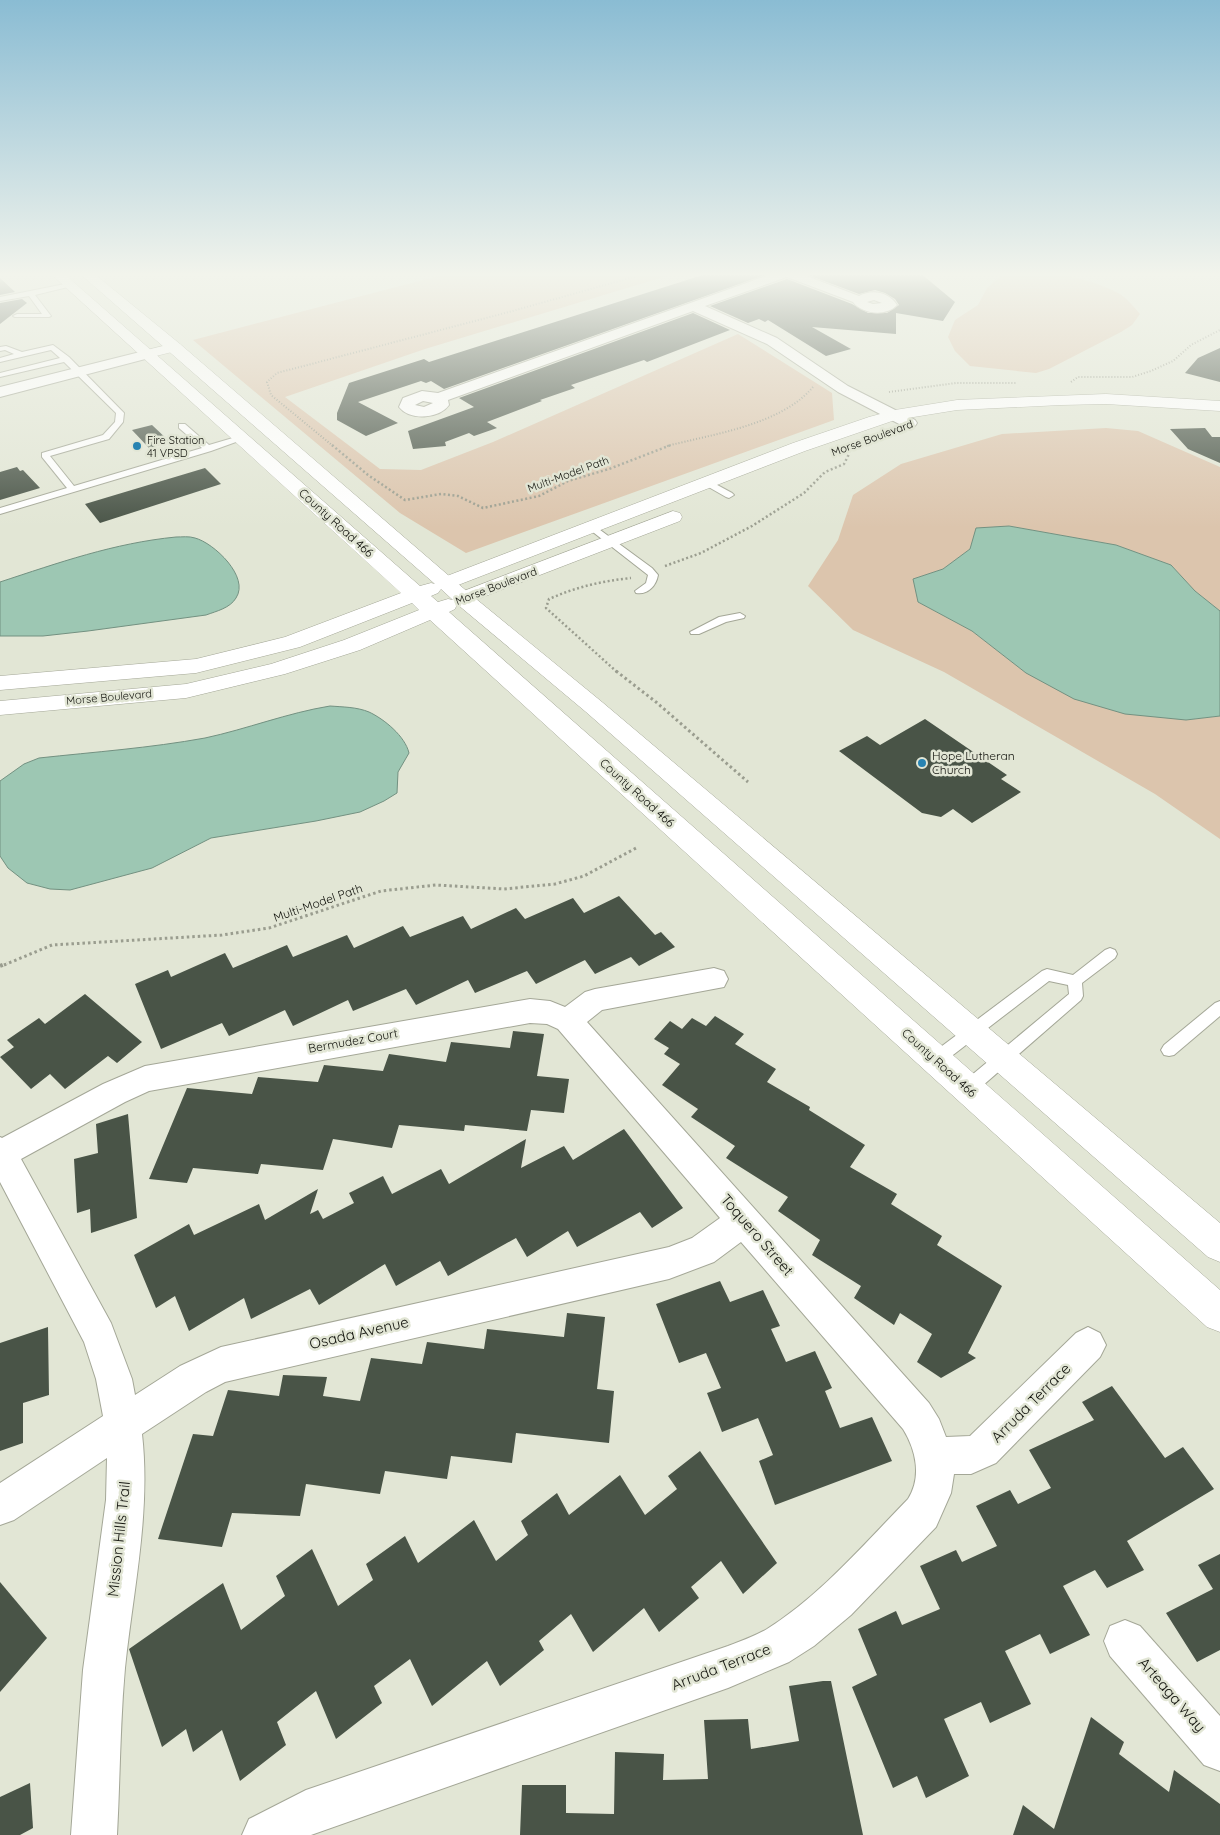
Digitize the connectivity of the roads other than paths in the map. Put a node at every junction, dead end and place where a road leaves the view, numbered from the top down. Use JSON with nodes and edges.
{"nodes":[{"id":1,"x":134,"y":358,"type":"edge"},
{"id":2,"x":152,"y":358,"type":"edge"},
{"id":3,"x":187,"y":358,"type":"edge"},
{"id":4,"x":550,"y":358,"type":"edge"},
{"id":5,"x":797,"y":358,"type":"edge"},
{"id":6,"x":66,"y":359,"type":"joint"},
{"id":7,"x":80,"y":372,"type":"junction"},
{"id":8,"x":0,"y":375,"type":"edge"},
{"id":9,"x":0,"y":392,"type":"edge"},
{"id":10,"x":438,"y":398,"type":"dead end"},
{"id":11,"x":1220,"y":406,"type":"edge"},
{"id":12,"x":892,"y":422,"type":"junction"},
{"id":13,"x":182,"y":426,"type":"dead end"},
{"id":14,"x":244,"y":438,"type":"junction"},
{"id":15,"x":208,"y":450,"type":"junction"},
{"id":16,"x":819,"y":458,"type":"dead end"},
{"id":17,"x":708,"y":483,"type":"junction"},
{"id":18,"x":747,"y":488,"type":"dead end"},
{"id":19,"x":73,"y":490,"type":"junction"},
{"id":20,"x":729,"y":495,"type":"junction"},
{"id":21,"x":0,"y":511,"type":"edge"},
{"id":22,"x":592,"y":527,"type":"junction"},
{"id":23,"x":611,"y":542,"type":"junction"},
{"id":24,"x":454,"y":591,"type":"junction"},
{"id":25,"x":640,"y":591,"type":"dead end"},
{"id":26,"x":424,"y":603,"type":"junction"},
{"id":27,"x":740,"y":616,"type":"dead end"},
{"id":28,"x":695,"y":632,"type":"dead end"},
{"id":29,"x":0,"y":683,"type":"edge"},
{"id":30,"x":0,"y":708,"type":"edge"},
{"id":31,"x":1110,"y":954,"type":"dead end"},
{"id":32,"x":714,"y":979,"type":"dead end"},
{"id":33,"x":1075,"y":980,"type":"junction"},
{"id":34,"x":1220,"y":1007,"type":"edge"},
{"id":35,"x":568,"y":1021,"type":"junction"},
{"id":36,"x":971,"y":1032,"type":"junction"},
{"id":37,"x":1169,"y":1050,"type":"dead end"},
{"id":38,"x":935,"y":1060,"type":"junction"},
{"id":39,"x":1003,"y":1060,"type":"junction"},
{"id":40,"x":966,"y":1089,"type":"junction"},
{"id":41,"x":0,"y":1153,"type":"edge"},
{"id":42,"x":744,"y":1220,"type":"junction"},
{"id":43,"x":1220,"y":1244,"type":"edge"},
{"id":44,"x":1220,"y":1314,"type":"edge"},
{"id":45,"x":1088,"y":1345,"type":"dead end"},
{"id":46,"x":123,"y":1425,"type":"junction"},
{"id":47,"x":934,"y":1456,"type":"junction"},
{"id":48,"x":0,"y":1506,"type":"edge"},
{"id":49,"x":1125,"y":1641,"type":"dead end"},
{"id":50,"x":1220,"y":1749,"type":"edge"},
{"id":51,"x":94,"y":1835,"type":"edge"},
{"id":52,"x":266,"y":1835,"type":"edge"}],
"edges":[{"from":1,"to":7,"type":"street"},
{"from":2,"to":14,"type":"main road","name":"County Road 466"},
{"from":3,"to":24,"type":"main road"},
{"from":4,"to":10,"type":"street"},
{"from":5,"to":12,"type":"street"},
{"from":6,"to":7,"type":"lane"},
{"from":6,"to":8,"type":"lane"},
{"from":7,"to":9,"type":"street"},
{"from":7,"to":19,"type":"lane"},
{"from":11,"to":12,"type":"main road","name":"Morse Boulevard"},
{"from":12,"to":16,"type":"main road","name":"Morse Boulevard"},
{"from":12,"to":17,"type":"main road","name":"Morse Boulevard"},
{"from":13,"to":15,"type":"lane"},
{"from":14,"to":15,"type":"lane"},
{"from":14,"to":26,"type":"main road","name":"County Road 466"},
{"from":15,"to":19,"type":"lane"},
{"from":17,"to":20,"type":"lane"},
{"from":17,"to":22,"type":"main road","name":"Morse Boulevard"},
{"from":18,"to":20,"type":"main road","name":"Morse Boulevard"},
{"from":19,"to":21,"type":"lane"},
{"from":20,"to":23,"type":"main road","name":"Morse Boulevard"},
{"from":22,"to":23,"type":"lane"},
{"from":22,"to":24,"type":"main road","name":"Morse Boulevard"},
{"from":23,"to":24,"type":"main road","name":"Morse Boulevard"},
{"from":23,"to":25,"type":"lane"},
{"from":24,"to":26,"type":"main road","name":"Morse Boulevard"},
{"from":24,"to":36,"type":"main road"},
{"from":26,"to":29,"type":"main road","name":"Morse Boulevard"},
{"from":26,"to":30,"type":"main road","name":"Morse Boulevard"},
{"from":26,"to":38,"type":"main road","name":"County Road 466"},
{"from":27,"to":28,"type":"lane"},
{"from":31,"to":33,"type":"lane"},
{"from":32,"to":35,"type":"street"},
{"from":33,"to":36,"type":"lane"},
{"from":33,"to":39,"type":"lane"},
{"from":34,"to":37,"type":"lane"},
{"from":35,"to":41,"type":"street","name":"Bermudez Court"},
{"from":35,"to":42,"type":"street","name":"Toquero Street"},
{"from":36,"to":38,"type":"lane"},
{"from":36,"to":39,"type":"main road"},
{"from":38,"to":40,"type":"main road","name":"County Road 466"},
{"from":39,"to":40,"type":"lane"},
{"from":39,"to":43,"type":"main road"},
{"from":40,"to":44,"type":"main road","name":"County Road 466"},
{"from":41,"to":46,"type":"street","name":"Mission Hills Trail"},
{"from":42,"to":46,"type":"street","name":"Osada Avenue"},
{"from":42,"to":47,"type":"street","name":"Toquero Street"},
{"from":45,"to":47,"type":"street","name":"Arruda Terrace"},
{"from":46,"to":48,"type":"street","name":"Osada Avenue"},
{"from":46,"to":51,"type":"street","name":"Mission Hills Trail"},
{"from":47,"to":52,"type":"street","name":"Arruda Terrace"},
{"from":49,"to":50,"type":"street","name":"Arteaga Way"}]}
